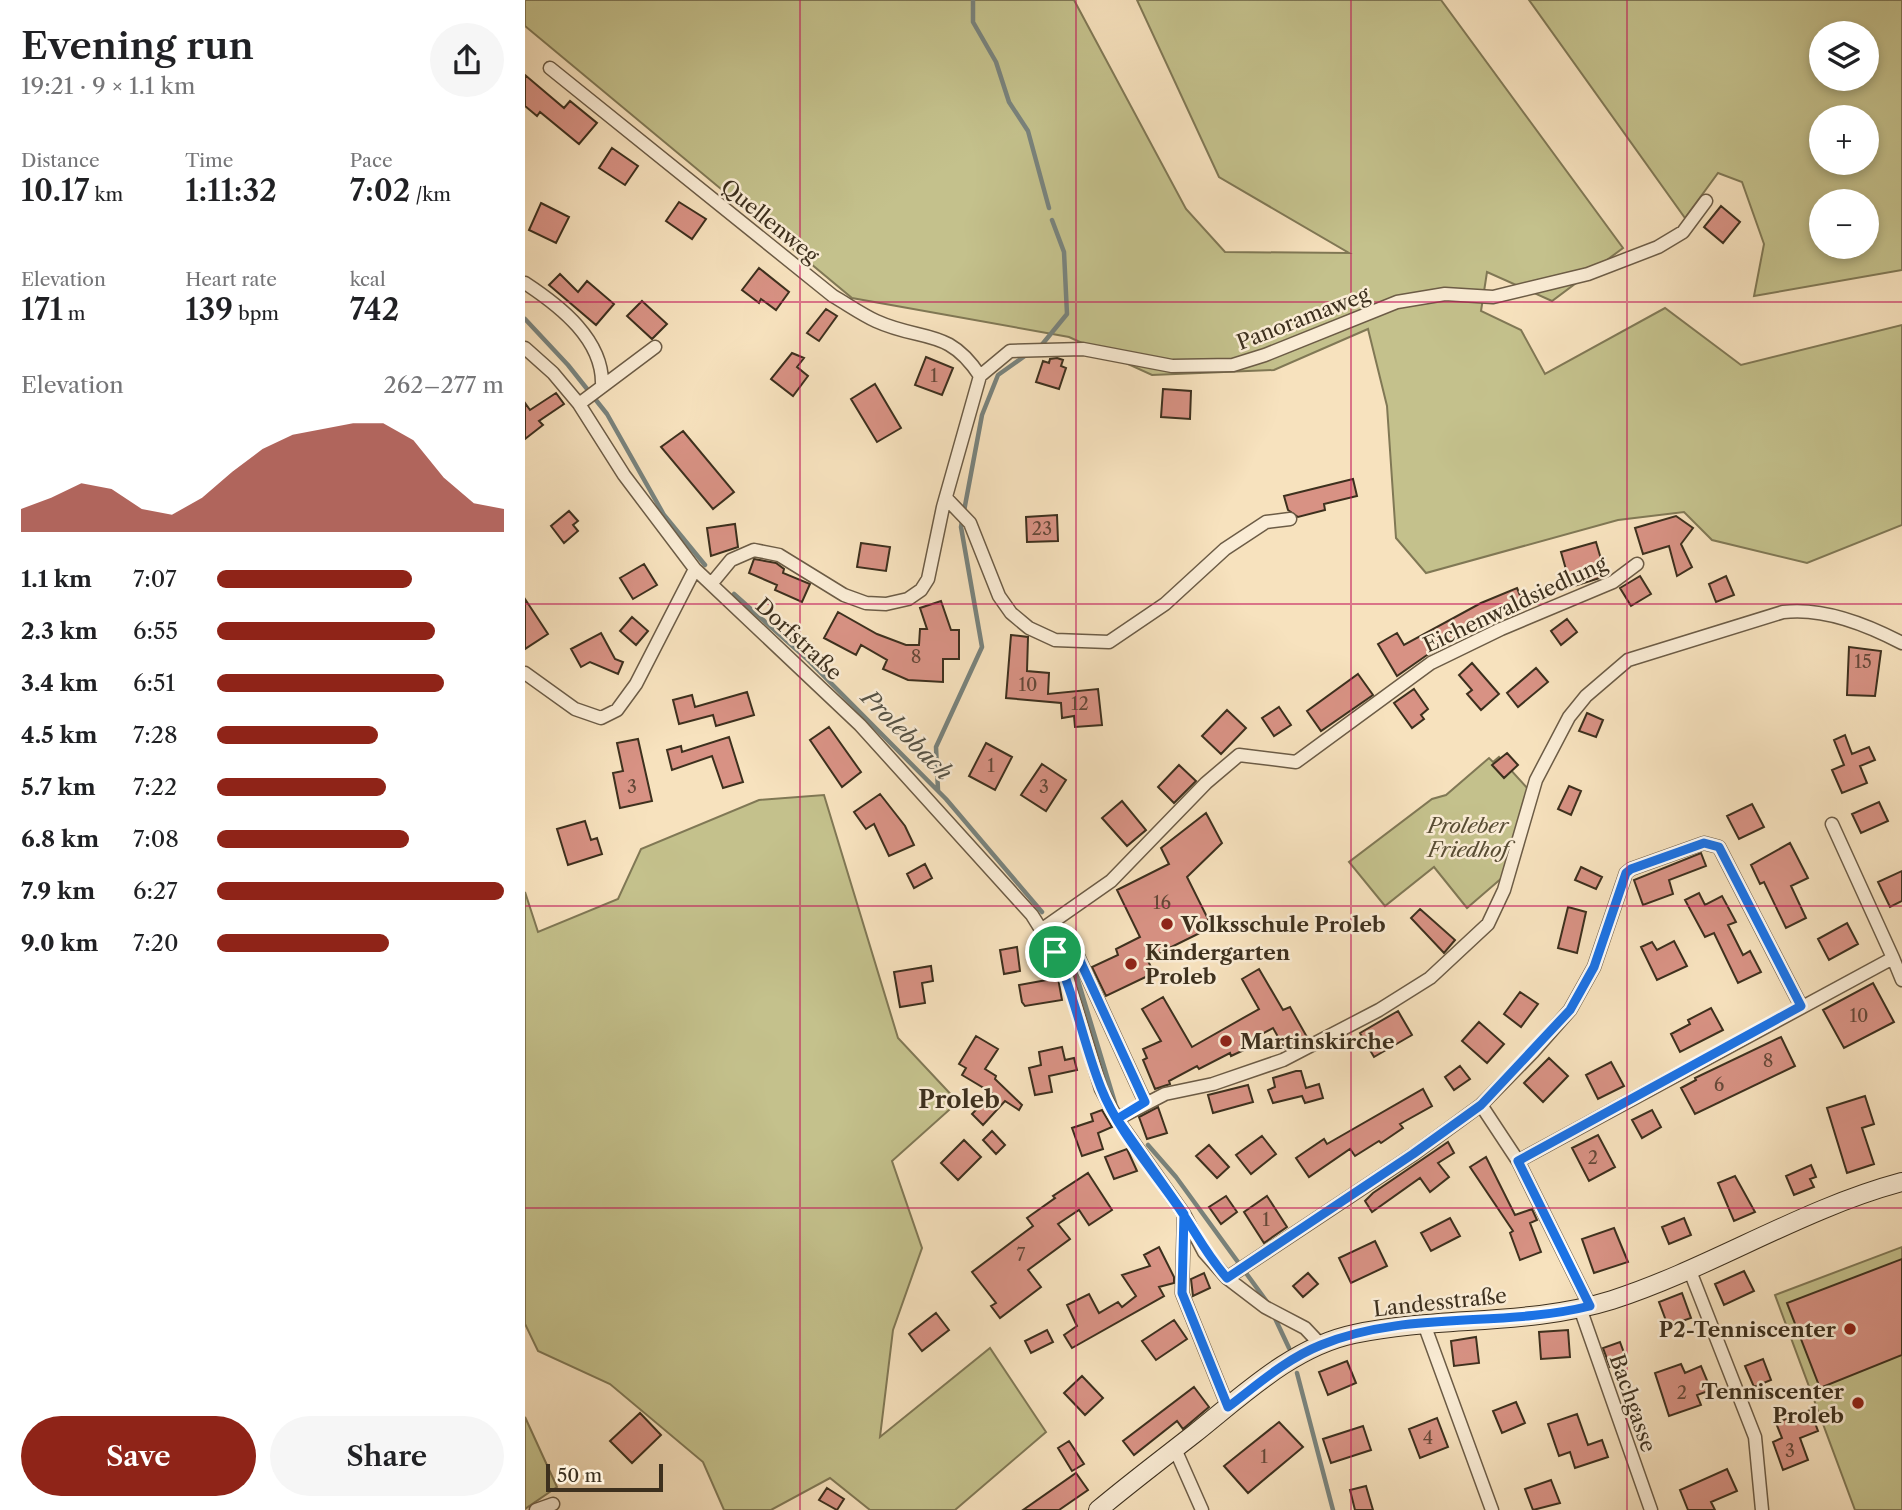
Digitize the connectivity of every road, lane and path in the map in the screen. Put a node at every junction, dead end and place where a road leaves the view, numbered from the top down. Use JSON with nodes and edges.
{"nodes":[{"id":1,"x":550,"y":68,"type":"dead end"},
{"id":2,"x":1706,"y":201,"type":"dead end"},
{"id":3,"x":525,"y":283,"type":"edge"},
{"id":4,"x":655,"y":347,"type":"dead end"},
{"id":5,"x":525,"y":348,"type":"edge"},
{"id":6,"x":980,"y":376,"type":"junction"},
{"id":7,"x":602,"y":386,"type":"junction"},
{"id":8,"x":583,"y":402,"type":"junction"},
{"id":9,"x":949,"y":501,"type":"junction"},
{"id":10,"x":1290,"y":519,"type":"dead end"},
{"id":11,"x":1637,"y":564,"type":"dead end"},
{"id":12,"x":695,"y":569,"type":"junction"},
{"id":13,"x":712,"y":583,"type":"junction"},
{"id":14,"x":1902,"y":643,"type":"edge"},
{"id":15,"x":525,"y":673,"type":"edge"},
{"id":16,"x":1832,"y":824,"type":"dead end"},
{"id":17,"x":1041,"y":930,"type":"junction"},
{"id":18,"x":1055,"y":952,"type":"junction"},
{"id":19,"x":1893,"y":958,"type":"junction"},
{"id":20,"x":1902,"y":980,"type":"edge"},
{"id":21,"x":1801,"y":1006,"type":"junction"},
{"id":22,"x":1145,"y":1102,"type":"junction"},
{"id":23,"x":1481,"y":1105,"type":"junction"},
{"id":24,"x":1122,"y":1116,"type":"junction"},
{"id":25,"x":1518,"y":1161,"type":"junction"},
{"id":26,"x":1902,"y":1182,"type":"edge"},
{"id":27,"x":1184,"y":1214,"type":"junction"},
{"id":28,"x":1690,"y":1271,"type":"junction"},
{"id":29,"x":1227,"y":1278,"type":"junction"},
{"id":30,"x":1585,"y":1307,"type":"junction"},
{"id":31,"x":1424,"y":1324,"type":"junction"},
{"id":32,"x":1321,"y":1345,"type":"junction"},
{"id":33,"x":1228,"y":1407,"type":"junction"},
{"id":34,"x":1175,"y":1449,"type":"junction"},
{"id":35,"x":553,"y":1504,"type":"dead end"},
{"id":36,"x":536,"y":1510,"type":"edge"},
{"id":37,"x":1098,"y":1510,"type":"edge"},
{"id":38,"x":1202,"y":1510,"type":"edge"},
{"id":39,"x":1492,"y":1510,"type":"edge"},
{"id":40,"x":1651,"y":1510,"type":"edge"},
{"id":41,"x":1762,"y":1510,"type":"edge"}],
"edges":[{"from":1,"to":6,"type":"street","name":"Quellenweg"},
{"from":2,"to":6,"type":"street","name":"Panoramaweg"},
{"from":3,"to":7,"type":"street"},
{"from":4,"to":7,"type":"street"},
{"from":5,"to":8,"type":"street","name":"Dorfstraße"},
{"from":6,"to":9,"type":"street"},
{"from":7,"to":8,"type":"street"},
{"from":8,"to":12,"type":"street","name":"Dorfstraße"},
{"from":9,"to":10,"type":"street"},
{"from":9,"to":13,"type":"street"},
{"from":11,"to":17,"type":"street","name":"Eichenwaldsiedlung"},
{"from":12,"to":13,"type":"street","name":"Dorfstraße"},
{"from":12,"to":15,"type":"street"},
{"from":13,"to":17,"type":"street","name":"Dorfstraße"},
{"from":14,"to":22,"type":"street"},
{"from":16,"to":19,"type":"street"},
{"from":17,"to":18,"type":"street","name":"Dorfstraße"},
{"from":18,"to":22,"type":"street"},
{"from":18,"to":24,"type":"street","name":"Dorfstraße"},
{"from":19,"to":20,"type":"street"},
{"from":19,"to":21,"type":"street"},
{"from":21,"to":23,"type":"street"},
{"from":21,"to":25,"type":"street"},
{"from":22,"to":24,"type":"street"},
{"from":23,"to":25,"type":"street","name":"Bachgasse"},
{"from":23,"to":29,"type":"street"},
{"from":24,"to":27,"type":"street","name":"Dorfstraße"},
{"from":25,"to":30,"type":"street","name":"Bachgasse"},
{"from":26,"to":28,"type":"main road","name":"Landesstraße"},
{"from":27,"to":29,"type":"street","name":"Dorfstraße"},
{"from":27,"to":33,"type":"street"},
{"from":28,"to":30,"type":"main road","name":"Landesstraße"},
{"from":28,"to":41,"type":"street"},
{"from":29,"to":32,"type":"street","name":"Dorfstraße"},
{"from":30,"to":31,"type":"main road","name":"Landesstraße"},
{"from":30,"to":40,"type":"street","name":"Bachgasse"},
{"from":31,"to":32,"type":"main road","name":"Landesstraße"},
{"from":31,"to":39,"type":"street"},
{"from":32,"to":33,"type":"main road","name":"Landesstraße"},
{"from":33,"to":34,"type":"main road","name":"Landesstraße"},
{"from":34,"to":37,"type":"main road","name":"Landesstraße"},
{"from":34,"to":38,"type":"street"},
{"from":35,"to":36,"type":"street"}]}
